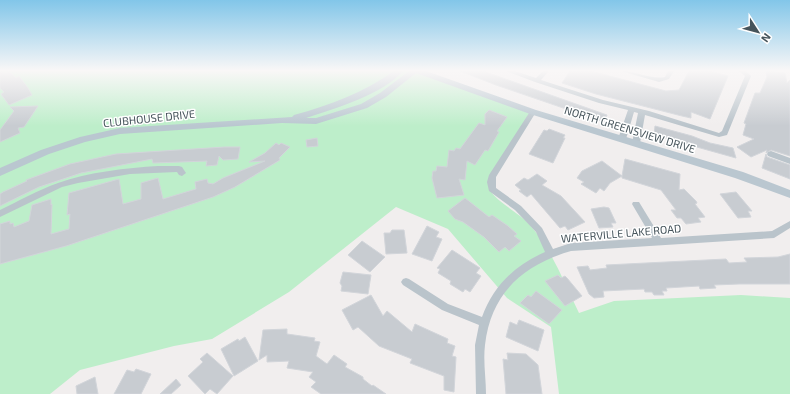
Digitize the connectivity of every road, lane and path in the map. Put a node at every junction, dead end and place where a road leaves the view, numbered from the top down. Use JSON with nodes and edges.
{"nodes":[{"id":1,"x":372,"y":89,"type":"edge"},
{"id":2,"x":390,"y":89,"type":"edge"},
{"id":3,"x":470,"y":89,"type":"edge"},
{"id":4,"x":562,"y":89,"type":"edge"},
{"id":5,"x":743,"y":89,"type":"edge"},
{"id":6,"x":630,"y":110,"type":"junction"},
{"id":7,"x":533,"y":112,"type":"junction"},
{"id":8,"x":642,"y":112,"type":"junction"},
{"id":9,"x":282,"y":120,"type":"junction"},
{"id":10,"x":622,"y":139,"type":"junction"},
{"id":11,"x":636,"y":143,"type":"junction"},
{"id":12,"x":771,"y":154,"type":"dead end"},
{"id":13,"x":790,"y":161,"type":"edge"},
{"id":14,"x":0,"y":172,"type":"edge"},
{"id":15,"x":182,"y":173,"type":"dead end"},
{"id":16,"x":790,"y":194,"type":"edge"},
{"id":17,"x":636,"y":204,"type":"dead end"},
{"id":18,"x":0,"y":214,"type":"edge"},
{"id":19,"x":790,"y":224,"type":"edge"},
{"id":20,"x":659,"y":242,"type":"junction"},
{"id":21,"x":550,"y":252,"type":"junction"},
{"id":22,"x":406,"y":282,"type":"dead end"},
{"id":23,"x":485,"y":323,"type":"junction"},
{"id":24,"x":481,"y":394,"type":"edge"}],
"edges":[{"from":1,"to":9,"type":"street","name":"CLUBHOUSE DRIVE"},
{"from":2,"to":9,"type":"street","name":"CLUBHOUSE DRIVE"},
{"from":3,"to":7,"type":"street","name":"NORTH GREENSVIEW DRIVE"},
{"from":4,"to":6,"type":"street"},
{"from":5,"to":8,"type":"street"},
{"from":6,"to":8,"type":"street"},
{"from":6,"to":10,"type":"street"},
{"from":7,"to":10,"type":"street","name":"NORTH GREENSVIEW DRIVE"},
{"from":7,"to":21,"type":"street"},
{"from":8,"to":11,"type":"street"},
{"from":9,"to":14,"type":"street","name":"CLUBHOUSE DRIVE"},
{"from":10,"to":11,"type":"street","name":"NORTH GREENSVIEW DRIVE"},
{"from":11,"to":16,"type":"street","name":"NORTH GREENSVIEW DRIVE"},
{"from":12,"to":13,"type":"street"},
{"from":15,"to":18,"type":"street"},
{"from":17,"to":20,"type":"street"},
{"from":19,"to":20,"type":"street","name":"WATERVILLE LAKE ROAD"},
{"from":20,"to":21,"type":"street","name":"WATERVILLE LAKE ROAD"},
{"from":21,"to":23,"type":"street","name":"WATERVILLE LAKE ROAD"},
{"from":22,"to":23,"type":"street"},
{"from":23,"to":24,"type":"street","name":"WATERVILLE LAKE ROAD"}]}
